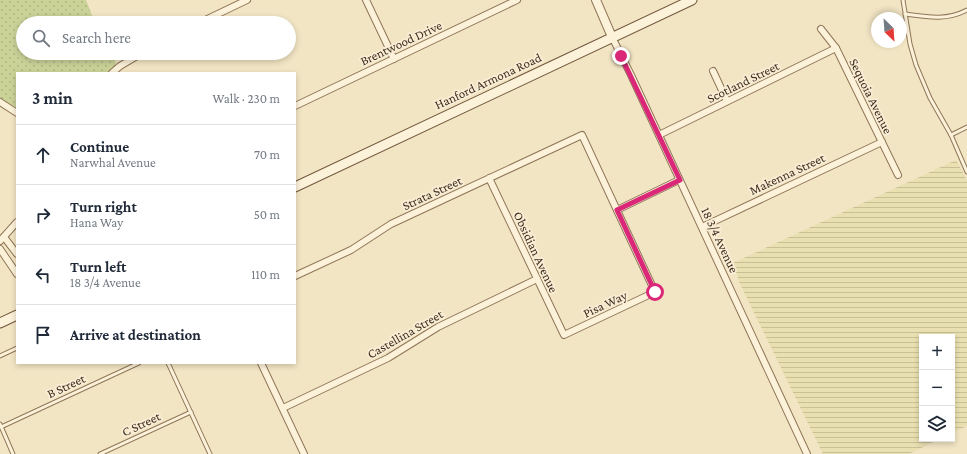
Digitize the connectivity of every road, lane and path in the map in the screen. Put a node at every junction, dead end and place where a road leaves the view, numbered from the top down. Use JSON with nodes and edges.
{"nodes":[{"id":1,"x":247,"y":0,"type":"edge"},
{"id":2,"x":366,"y":0,"type":"edge"},
{"id":3,"x":517,"y":0,"type":"edge"},
{"id":4,"x":596,"y":0,"type":"edge"},
{"id":5,"x":692,"y":0,"type":"edge"},
{"id":6,"x":903,"y":0,"type":"edge"},
{"id":7,"x":967,"y":10,"type":"edge"},
{"id":8,"x":905,"y":12,"type":"edge"},
{"id":9,"x":907,"y":14,"type":"edge"},
{"id":10,"x":214,"y":16,"type":"edge"},
{"id":11,"x":907,"y":26,"type":"edge"},
{"id":12,"x":821,"y":29,"type":"dead end"},
{"id":13,"x":612,"y":37,"type":"junction"},
{"id":14,"x":836,"y":48,"type":"junction"},
{"id":15,"x":394,"y":59,"type":"junction"},
{"id":16,"x":130,"y":60,"type":"edge"},
{"id":17,"x":713,"y":71,"type":"dead end"},
{"id":18,"x":113,"y":72,"type":"edge"},
{"id":19,"x":0,"y":102,"type":"edge"},
{"id":20,"x":727,"y":102,"type":"junction"},
{"id":21,"x":296,"y":106,"type":"edge"},
{"id":22,"x":16,"y":112,"type":"edge"},
{"id":23,"x":967,"y":127,"type":"edge"},
{"id":24,"x":659,"y":135,"type":"junction"},
{"id":25,"x":951,"y":135,"type":"junction"},
{"id":26,"x":882,"y":142,"type":"junction"},
{"id":27,"x":967,"y":172,"type":"edge"},
{"id":28,"x":898,"y":175,"type":"dead end"},
{"id":29,"x":489,"y":178,"type":"junction"},
{"id":30,"x":680,"y":180,"type":"junction"},
{"id":31,"x":296,"y":187,"type":"edge"},
{"id":32,"x":617,"y":210,"type":"junction"},
{"id":33,"x":16,"y":223,"type":"edge"},
{"id":34,"x":702,"y":227,"type":"junction"},
{"id":35,"x":2,"y":239,"type":"edge"},
{"id":36,"x":0,"y":249,"type":"edge"},
{"id":37,"x":16,"y":253,"type":"edge"},
{"id":38,"x":16,"y":273,"type":"edge"},
{"id":39,"x":296,"y":276,"type":"edge"},
{"id":40,"x":537,"y":279,"type":"junction"},
{"id":41,"x":16,"y":315,"type":"edge"},
{"id":42,"x":0,"y":323,"type":"edge"},
{"id":43,"x":564,"y":335,"type":"joint"},
{"id":44,"x":16,"y":348,"type":"edge"},
{"id":45,"x":0,"y":356,"type":"edge"},
{"id":46,"x":138,"y":364,"type":"edge"},
{"id":47,"x":168,"y":364,"type":"edge"},
{"id":48,"x":262,"y":364,"type":"edge"},
{"id":49,"x":283,"y":408,"type":"junction"},
{"id":50,"x":191,"y":412,"type":"junction"},
{"id":51,"x":1,"y":425,"type":"edge"},
{"id":52,"x":13,"y":454,"type":"edge"},
{"id":53,"x":100,"y":454,"type":"edge"},
{"id":54,"x":210,"y":454,"type":"edge"},
{"id":55,"x":304,"y":454,"type":"edge"},
{"id":56,"x":807,"y":454,"type":"edge"}],
"edges":[{"from":1,"to":10,"type":"street"},
{"from":2,"to":15,"type":"street"},
{"from":3,"to":15,"type":"street","name":"Brentwood Drive"},
{"from":4,"to":13,"type":"street"},
{"from":5,"to":13,"type":"main road","name":"Hanford Armona Road"},
{"from":6,"to":8,"type":"lane"},
{"from":7,"to":9,"type":"lane"},
{"from":11,"to":25,"type":"lane"},
{"from":12,"to":14,"type":"street","name":"Sequoia Avenue"},
{"from":13,"to":24,"type":"street","name":"18 3/4 Avenue"},
{"from":13,"to":31,"type":"main road","name":"Hanford Armona Road"},
{"from":14,"to":20,"type":"street","name":"Scotland Street"},
{"from":14,"to":26,"type":"street","name":"Sequoia Avenue"},
{"from":15,"to":21,"type":"street","name":"Brentwood Drive"},
{"from":16,"to":18,"type":"street"},
{"from":17,"to":20,"type":"street"},
{"from":19,"to":22,"type":"street"},
{"from":20,"to":24,"type":"street","name":"Scotland Street"},
{"from":23,"to":25,"type":"lane"},
{"from":24,"to":30,"type":"street","name":"18 3/4 Avenue"},
{"from":25,"to":27,"type":"lane"},
{"from":26,"to":28,"type":"street","name":"Sequoia Avenue"},
{"from":26,"to":34,"type":"street","name":"Makenna Street"},
{"from":29,"to":32,"type":"street","name":"Strata Street"},
{"from":29,"to":39,"type":"street","name":"Strata Street"},
{"from":29,"to":40,"type":"street","name":"Obsidian Avenue"},
{"from":30,"to":32,"type":"street"},
{"from":30,"to":34,"type":"street","name":"18 3/4 Avenue"},
{"from":32,"to":43,"type":"street","name":"Pisa Way"},
{"from":33,"to":35,"type":"street"},
{"from":34,"to":56,"type":"street","name":"18 3/4 Avenue"},
{"from":35,"to":37,"type":"street"},
{"from":36,"to":38,"type":"street"},
{"from":40,"to":43,"type":"street","name":"Obsidian Avenue"},
{"from":40,"to":49,"type":"street","name":"Castellina Street"},
{"from":41,"to":42,"type":"main road"},
{"from":44,"to":45,"type":"lane"},
{"from":46,"to":51,"type":"lane","name":"B Street"},
{"from":47,"to":50,"type":"lane"},
{"from":48,"to":49,"type":"street"},
{"from":49,"to":55,"type":"street"},
{"from":50,"to":53,"type":"lane","name":"C Street"},
{"from":50,"to":54,"type":"lane"},
{"from":51,"to":52,"type":"lane"}]}
